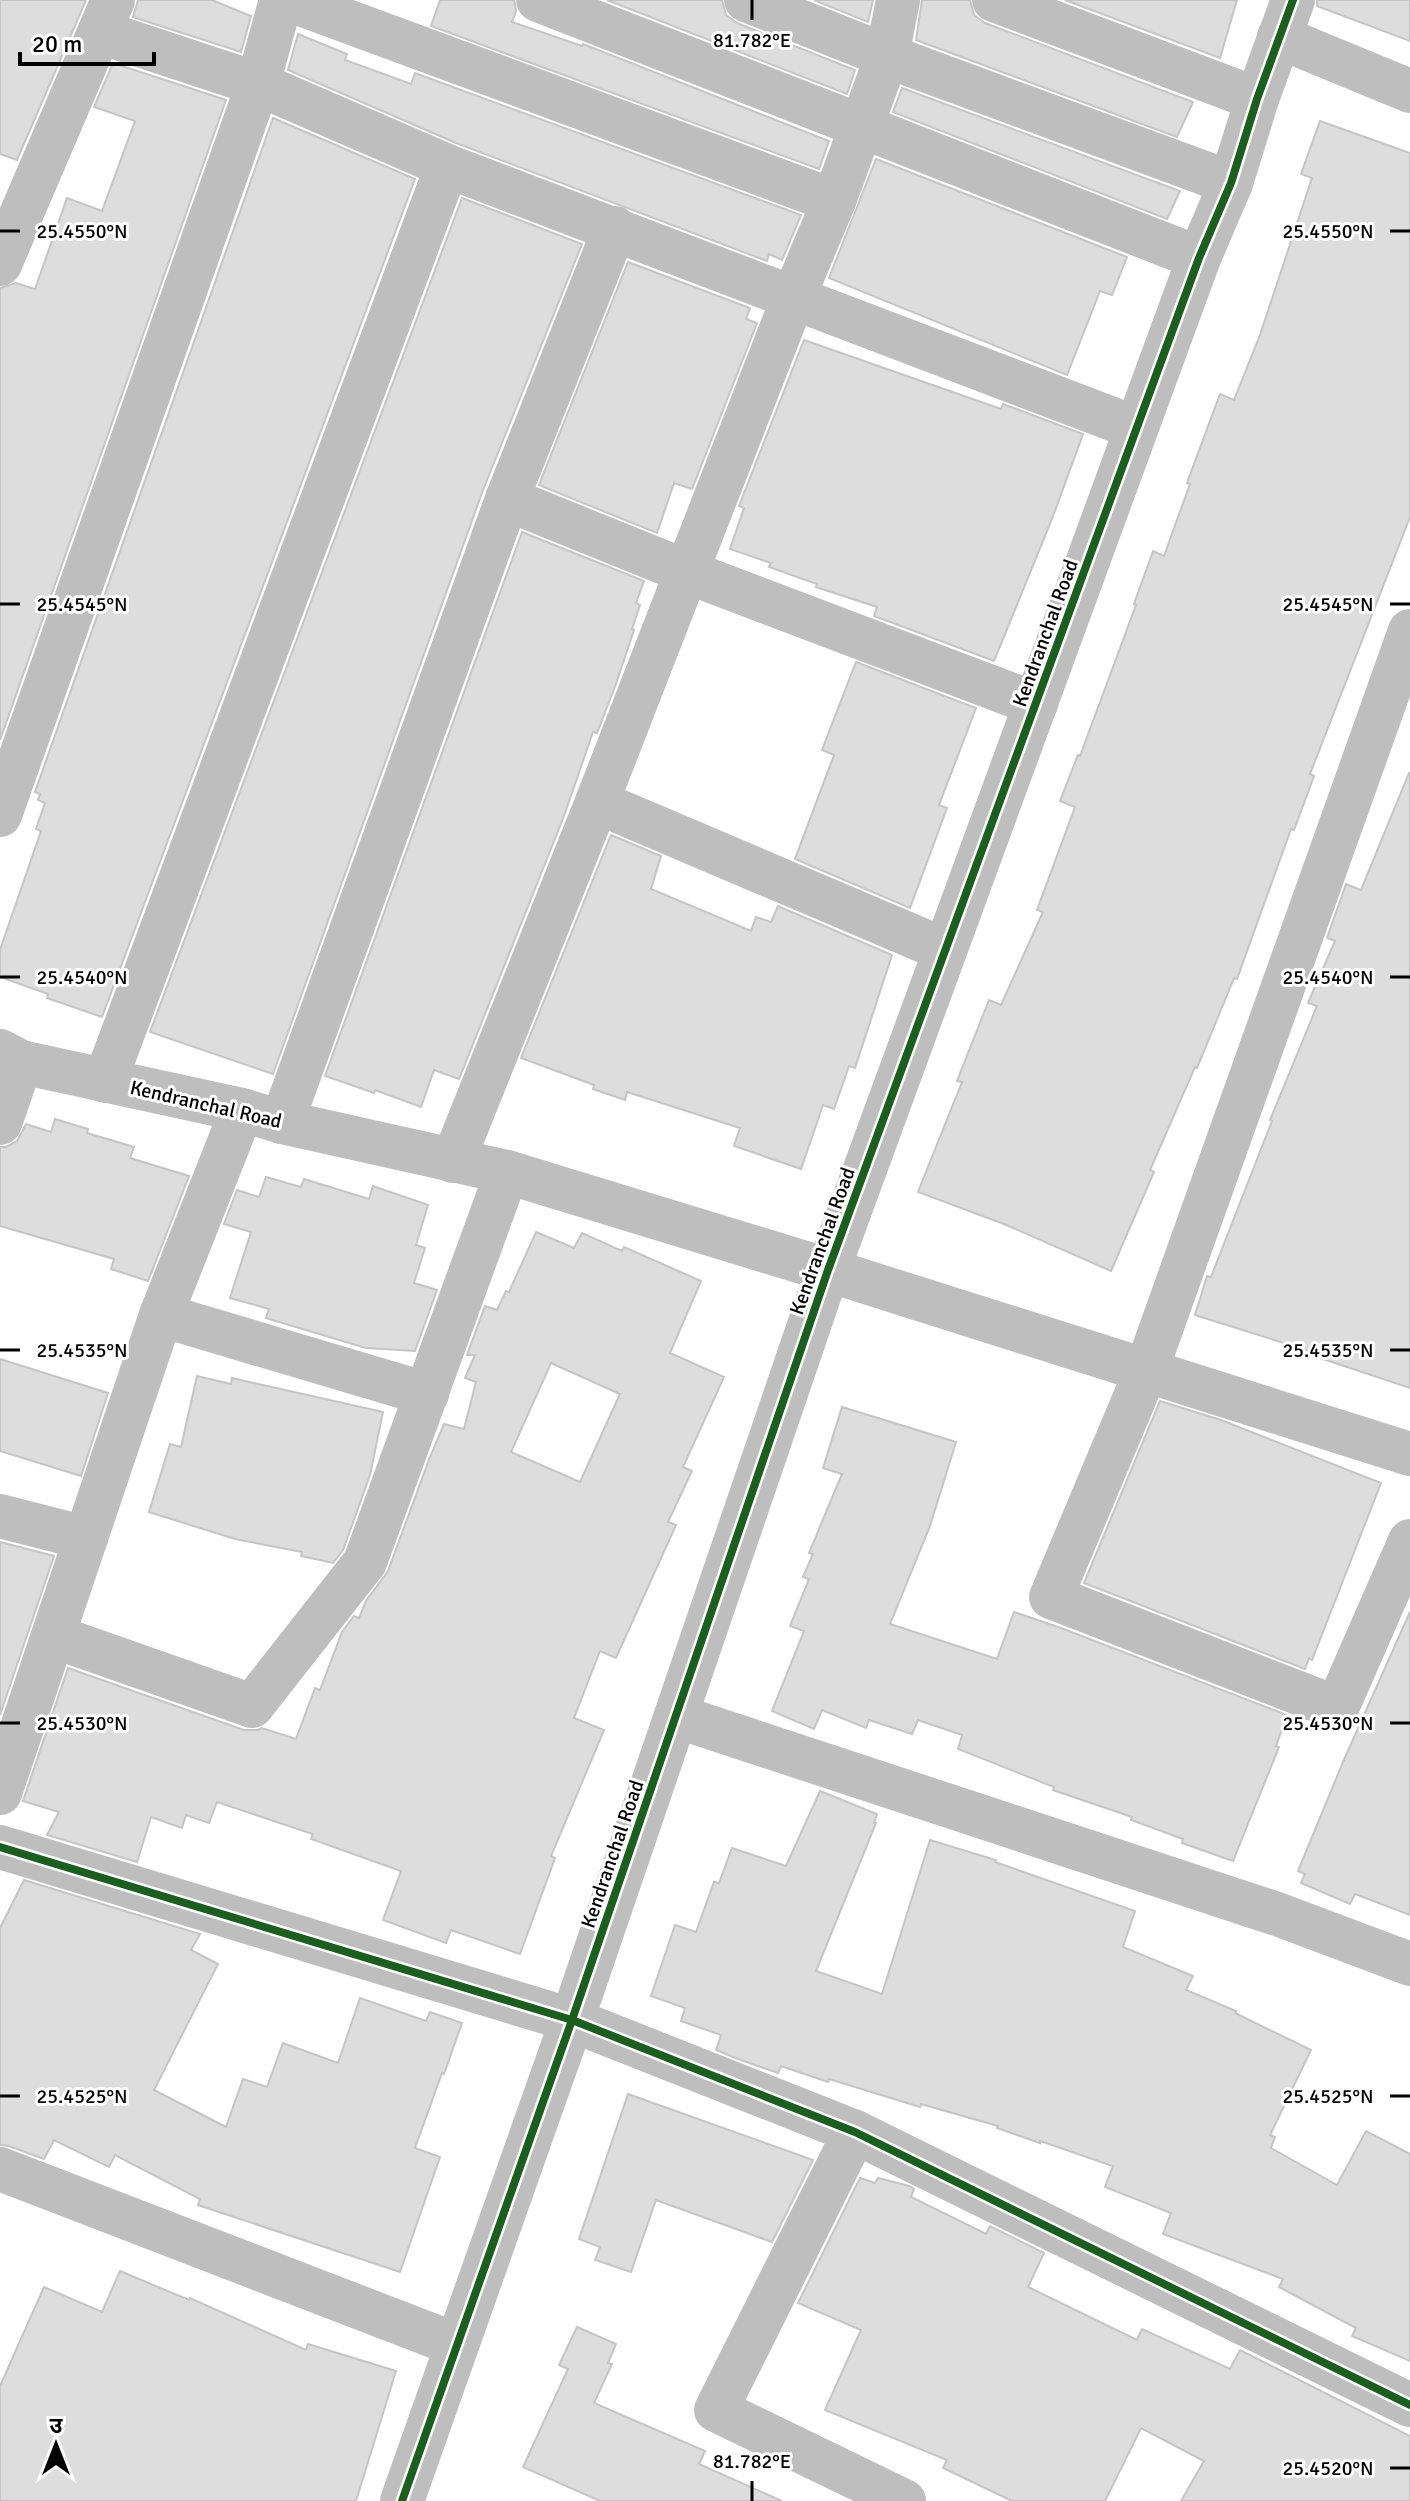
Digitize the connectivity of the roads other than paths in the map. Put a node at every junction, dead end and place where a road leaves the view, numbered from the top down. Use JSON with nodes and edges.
{"nodes":[{"id":1,"x":281,"y":0,"type":"edge"},
{"id":2,"x":290,"y":0,"type":"edge"},
{"id":3,"x":538,"y":0,"type":"edge"},
{"id":4,"x":746,"y":0,"type":"edge"},
{"id":5,"x":898,"y":0,"type":"edge"},
{"id":6,"x":994,"y":0,"type":"edge"},
{"id":7,"x":106,"y":16,"type":"edge"},
{"id":8,"x":1286,"y":19,"type":"edge"},
{"id":9,"x":887,"y":56,"type":"junction"},
{"id":10,"x":258,"y":84,"type":"junction"},
{"id":11,"x":1410,"y":91,"type":"edge"},
{"id":12,"x":1257,"y":99,"type":"junction"},
{"id":13,"x":859,"y":127,"type":"junction"},
{"id":14,"x":447,"y":166,"type":"junction"},
{"id":15,"x":1231,"y":183,"type":"junction"},
{"id":16,"x":834,"y":201,"type":"junction"},
{"id":17,"x":615,"y":228,"type":"junction"},
{"id":18,"x":1199,"y":258,"type":"junction"},
{"id":19,"x":0,"y":264,"type":"edge"},
{"id":20,"x":794,"y":296,"type":"junction"},
{"id":21,"x":1136,"y":428,"type":"junction"},
{"id":22,"x":507,"y":499,"type":"junction"},
{"id":23,"x":685,"y":571,"type":"junction"},
{"id":24,"x":1410,"y":631,"type":"edge"},
{"id":25,"x":1036,"y":704,"type":"junction"},
{"id":26,"x":597,"y":802,"type":"junction"},
{"id":27,"x":0,"y":815,"type":"edge"},
{"id":28,"x":945,"y":950,"type":"junction"},
{"id":29,"x":11,"y":1057,"type":"edge"},
{"id":30,"x":105,"y":1081,"type":"junction"},
{"id":31,"x":262,"y":1116,"type":"junction"},
{"id":32,"x":0,"y":1123,"type":"edge"},
{"id":33,"x":453,"y":1161,"type":"junction"},
{"id":34,"x":507,"y":1172,"type":"junction"},
{"id":35,"x":828,"y":1270,"type":"junction"},
{"id":36,"x":161,"y":1315,"type":"junction"},
{"id":37,"x":1146,"y":1371,"type":"junction"},
{"id":38,"x":427,"y":1394,"type":"junction"},
{"id":39,"x":1410,"y":1454,"type":"edge"},
{"id":40,"x":0,"y":1516,"type":"edge"},
{"id":41,"x":86,"y":1538,"type":"junction"},
{"id":42,"x":1410,"y":1541,"type":"edge"},
{"id":43,"x":53,"y":1636,"type":"junction"},
{"id":44,"x":676,"y":1716,"type":"junction"},
{"id":45,"x":0,"y":1793,"type":"edge"},
{"id":46,"x":0,"y":1847,"type":"edge"},
{"id":47,"x":1410,"y":1964,"type":"edge"},
{"id":48,"x":572,"y":2020,"type":"junction"},
{"id":49,"x":855,"y":2132,"type":"junction"},
{"id":50,"x":0,"y":2169,"type":"edge"},
{"id":51,"x":457,"y":2345,"type":"junction"},
{"id":52,"x":1410,"y":2405,"type":"edge"},
{"id":53,"x":402,"y":2501,"type":"edge"},
{"id":54,"x":904,"y":2501,"type":"edge"}],
"edges":[{"from":1,"to":10,"type":"street"},
{"from":2,"to":16,"type":"street"},
{"from":3,"to":13,"type":"street"},
{"from":4,"to":9,"type":"street"},
{"from":5,"to":9,"type":"street"},
{"from":6,"to":12,"type":"street"},
{"from":7,"to":10,"type":"street"},
{"from":7,"to":19,"type":"street"},
{"from":8,"to":11,"type":"street"},
{"from":8,"to":12,"type":"street","name":"Kendranchal Road"},
{"from":9,"to":13,"type":"street"},
{"from":9,"to":15,"type":"street"},
{"from":10,"to":14,"type":"street"},
{"from":10,"to":27,"type":"street"},
{"from":12,"to":15,"type":"street","name":"Kendranchal Road"},
{"from":13,"to":16,"type":"street"},
{"from":13,"to":18,"type":"street"},
{"from":14,"to":17,"type":"street"},
{"from":14,"to":30,"type":"street"},
{"from":15,"to":18,"type":"street","name":"Kendranchal Road"},
{"from":16,"to":20,"type":"street"},
{"from":17,"to":20,"type":"street"},
{"from":17,"to":22,"type":"street"},
{"from":18,"to":21,"type":"street","name":"Kendranchal Road"},
{"from":20,"to":21,"type":"street"},
{"from":20,"to":23,"type":"street"},
{"from":21,"to":25,"type":"street","name":"Kendranchal Road"},
{"from":22,"to":23,"type":"street"},
{"from":22,"to":31,"type":"street"},
{"from":23,"to":25,"type":"street"},
{"from":23,"to":26,"type":"street"},
{"from":24,"to":37,"type":"street"},
{"from":25,"to":28,"type":"street","name":"Kendranchal Road"},
{"from":26,"to":28,"type":"street"},
{"from":26,"to":33,"type":"street"},
{"from":28,"to":35,"type":"street","name":"Kendranchal Road"},
{"from":29,"to":30,"type":"street","name":"Kendranchal Road"},
{"from":29,"to":32,"type":"street"},
{"from":30,"to":31,"type":"street","name":"Kendranchal Road"},
{"from":31,"to":33,"type":"street","name":"Kendranchal Road"},
{"from":31,"to":36,"type":"street"},
{"from":33,"to":34,"type":"street","name":"Kendranchal Road"},
{"from":34,"to":35,"type":"street","name":"Kendranchal Road"},
{"from":34,"to":38,"type":"street"},
{"from":35,"to":37,"type":"street","name":"Kendranchal Road"},
{"from":35,"to":44,"type":"street","name":"Kendranchal Road"},
{"from":36,"to":38,"type":"street"},
{"from":36,"to":41,"type":"street"},
{"from":37,"to":39,"type":"street","name":"Kendranchal Road"},
{"from":37,"to":42,"type":"street"},
{"from":38,"to":43,"type":"street"},
{"from":40,"to":41,"type":"street"},
{"from":41,"to":43,"type":"street"},
{"from":43,"to":45,"type":"street"},
{"from":44,"to":47,"type":"street"},
{"from":44,"to":48,"type":"street","name":"Kendranchal Road"},
{"from":46,"to":48,"type":"street"},
{"from":48,"to":49,"type":"street"},
{"from":48,"to":51,"type":"street","name":"Kendranchal Road"},
{"from":49,"to":52,"type":"street"},
{"from":49,"to":54,"type":"street"},
{"from":50,"to":51,"type":"street"},
{"from":51,"to":53,"type":"street","name":"Kendranchal Road"}]}
